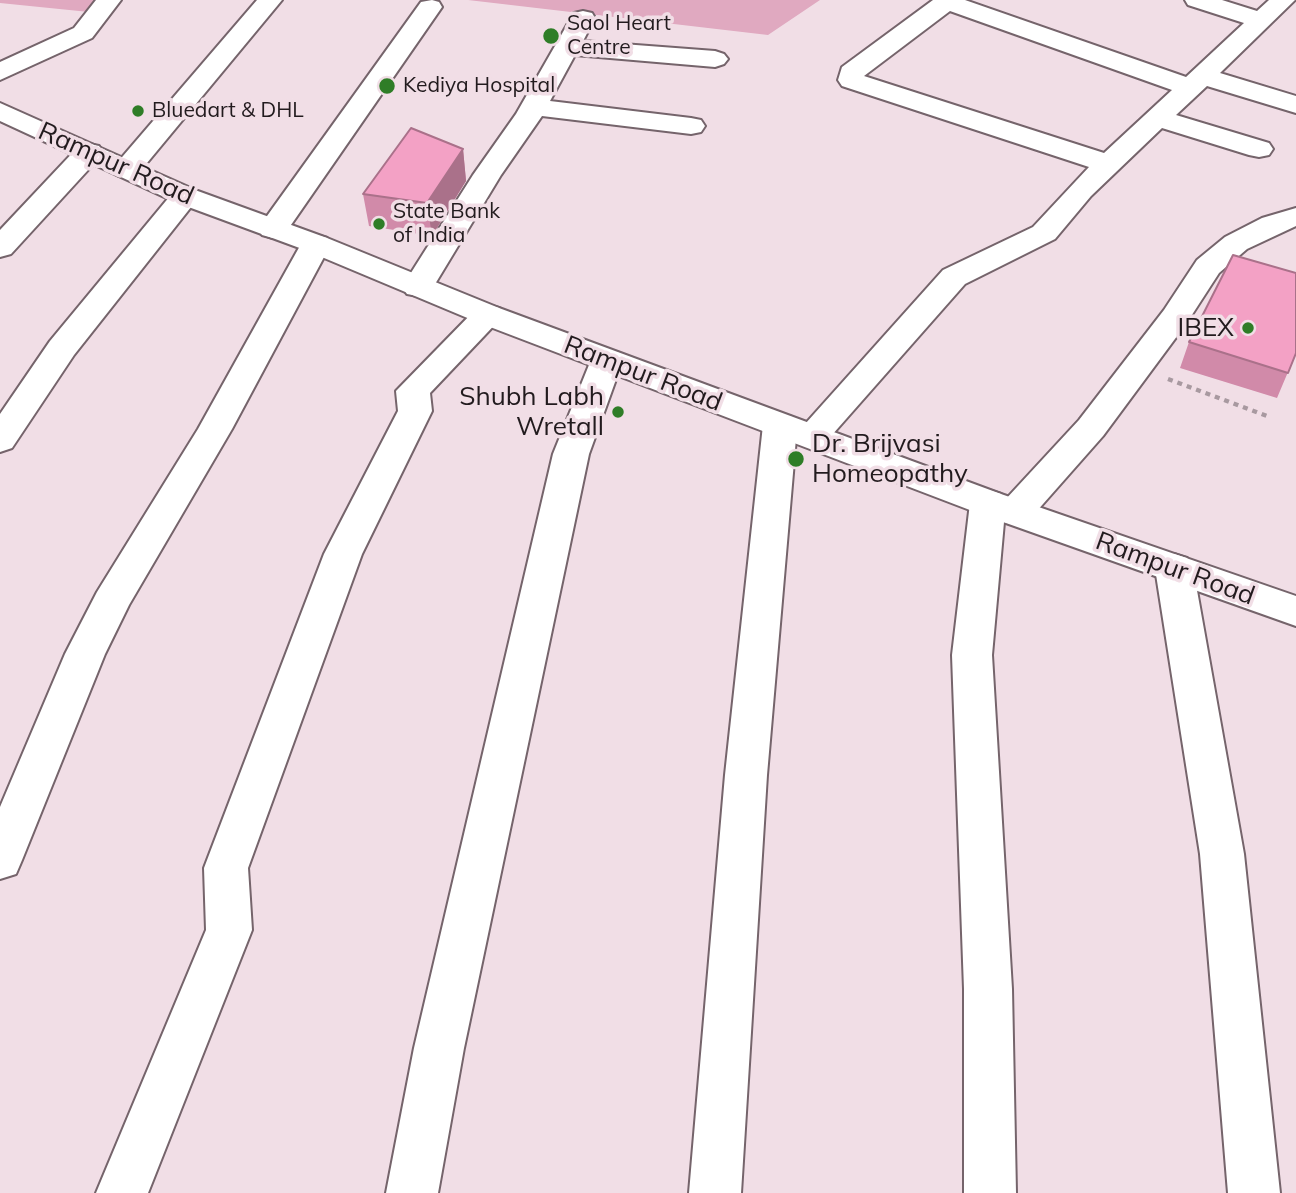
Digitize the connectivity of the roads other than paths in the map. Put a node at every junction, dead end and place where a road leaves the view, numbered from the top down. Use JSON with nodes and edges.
{"nodes":[{"id":1,"x":109,"y":0,"type":"edge"},
{"id":2,"x":270,"y":0,"type":"edge"},
{"id":3,"x":1197,"y":0,"type":"edge"},
{"id":4,"x":948,"y":1,"type":"edge"},
{"id":5,"x":430,"y":7,"type":"dead end"},
{"id":6,"x":1269,"y":12,"type":"edge"},
{"id":7,"x":583,"y":18,"type":"dead end"},
{"id":8,"x":1296,"y":26,"type":"edge"},
{"id":9,"x":567,"y":47,"type":"junction"},
{"id":10,"x":715,"y":59,"type":"dead end"},
{"id":11,"x":0,"y":72,"type":"edge"},
{"id":12,"x":1196,"y":82,"type":"junction"},
{"id":13,"x":1296,"y":105,"type":"edge"},
{"id":14,"x":534,"y":107,"type":"junction"},
{"id":15,"x":1,"y":113,"type":"edge"},
{"id":16,"x":1157,"y":118,"type":"junction"},
{"id":17,"x":691,"y":126,"type":"dead end"},
{"id":18,"x":1259,"y":149,"type":"dead end"},
{"id":19,"x":89,"y":152,"type":"junction"},
{"id":20,"x":1109,"y":164,"type":"junction"},
{"id":21,"x":127,"y":169,"type":"junction"},
{"id":22,"x":185,"y":196,"type":"junction"},
{"id":23,"x":1296,"y":218,"type":"edge"},
{"id":24,"x":273,"y":229,"type":"junction"},
{"id":25,"x":316,"y":244,"type":"junction"},
{"id":26,"x":0,"y":248,"type":"edge"},
{"id":27,"x":418,"y":287,"type":"junction"},
{"id":28,"x":488,"y":316,"type":"junction"},
{"id":29,"x":607,"y":360,"type":"junction"},
{"id":30,"x":796,"y":431,"type":"junction"},
{"id":31,"x":0,"y":440,"type":"edge"},
{"id":32,"x":1001,"y":508,"type":"junction"},
{"id":33,"x":1174,"y":568,"type":"junction"},
{"id":34,"x":1296,"y":611,"type":"edge"},
{"id":35,"x":0,"y":860,"type":"edge"},
{"id":36,"x":122,"y":1193,"type":"edge"},
{"id":37,"x":412,"y":1193,"type":"edge"},
{"id":38,"x":715,"y":1193,"type":"edge"},
{"id":39,"x":990,"y":1193,"type":"edge"},
{"id":40,"x":1254,"y":1193,"type":"edge"}],
"edges":[{"from":1,"to":11,"type":"street"},
{"from":2,"to":21,"type":"street"},
{"from":3,"to":6,"type":"street"},
{"from":4,"to":12,"type":"street"},
{"from":4,"to":20,"type":"street"},
{"from":5,"to":24,"type":"street"},
{"from":6,"to":8,"type":"street"},
{"from":6,"to":12,"type":"street"},
{"from":7,"to":9,"type":"street"},
{"from":9,"to":10,"type":"street"},
{"from":9,"to":14,"type":"street"},
{"from":12,"to":13,"type":"street"},
{"from":12,"to":16,"type":"street"},
{"from":14,"to":17,"type":"street"},
{"from":14,"to":27,"type":"street"},
{"from":15,"to":19,"type":"street","name":"Rampur Road"},
{"from":16,"to":18,"type":"street"},
{"from":16,"to":20,"type":"street"},
{"from":19,"to":21,"type":"street","name":"Rampur Road"},
{"from":19,"to":26,"type":"street"},
{"from":20,"to":30,"type":"street"},
{"from":21,"to":22,"type":"street","name":"Rampur Road"},
{"from":22,"to":24,"type":"street","name":"Rampur Road"},
{"from":22,"to":31,"type":"street"},
{"from":23,"to":32,"type":"street"},
{"from":24,"to":25,"type":"street","name":"Rampur Road"},
{"from":25,"to":27,"type":"street","name":"Rampur Road"},
{"from":25,"to":35,"type":"street"},
{"from":27,"to":28,"type":"street","name":"Rampur Road"},
{"from":28,"to":29,"type":"street","name":"Rampur Road"},
{"from":28,"to":36,"type":"street"},
{"from":29,"to":30,"type":"street","name":"Rampur Road"},
{"from":29,"to":37,"type":"street"},
{"from":30,"to":32,"type":"street","name":"Rampur Road"},
{"from":30,"to":38,"type":"street"},
{"from":32,"to":33,"type":"street","name":"Rampur Road"},
{"from":32,"to":39,"type":"street"},
{"from":33,"to":34,"type":"street","name":"Rampur Road"},
{"from":33,"to":40,"type":"street"}]}
